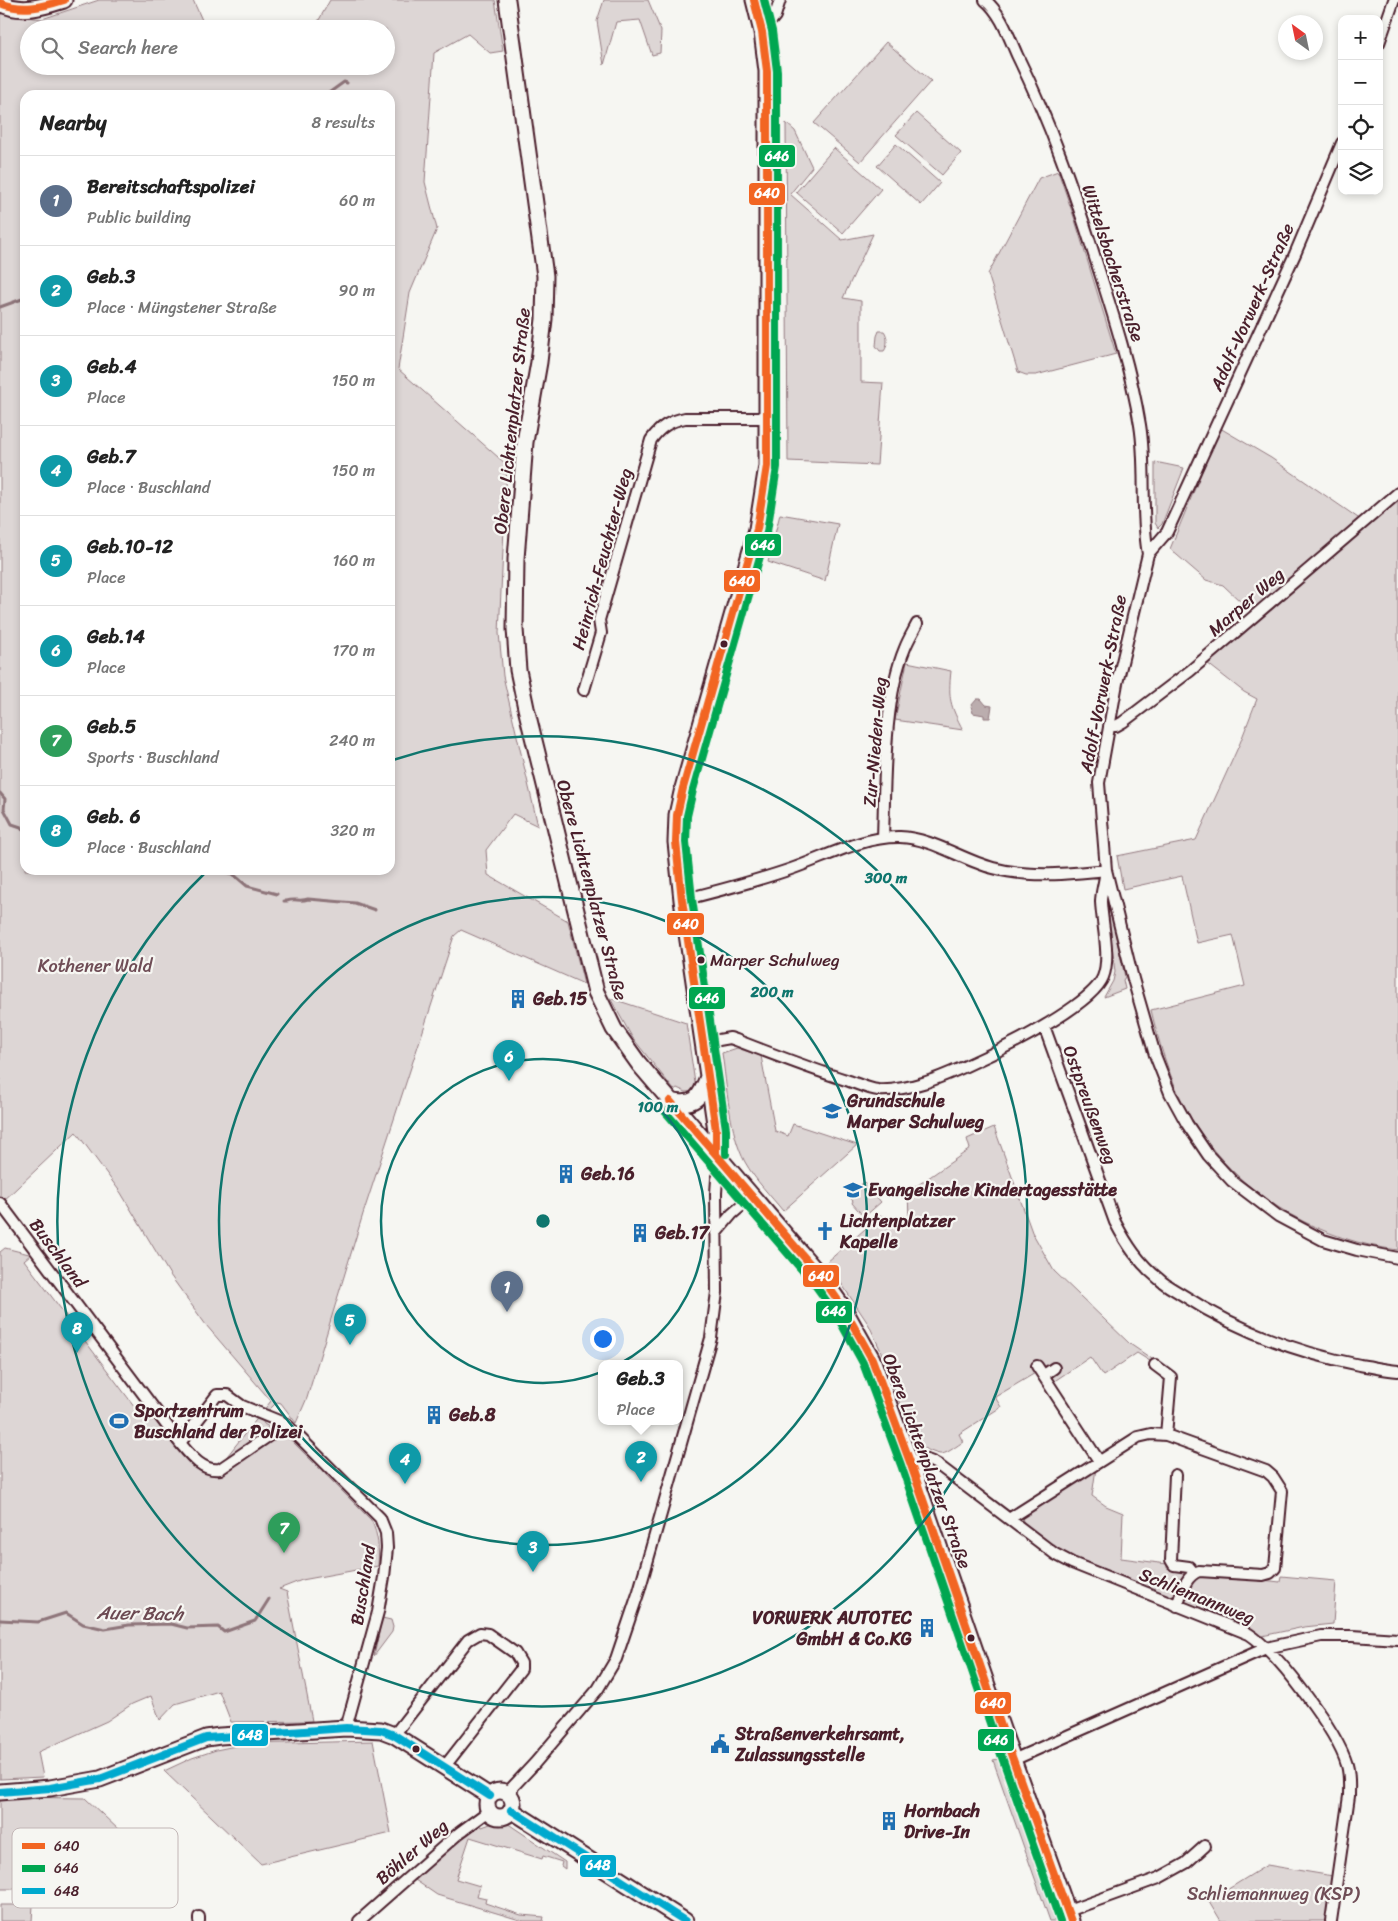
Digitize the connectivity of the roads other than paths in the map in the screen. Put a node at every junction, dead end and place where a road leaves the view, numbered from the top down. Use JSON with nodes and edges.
{"nodes":[{"id":1,"x":64,"y":0,"type":"edge"},
{"id":2,"x":507,"y":0,"type":"edge"},
{"id":3,"x":754,"y":0,"type":"edge"},
{"id":4,"x":780,"y":0,"type":"edge"},
{"id":5,"x":1394,"y":0,"type":"edge"},
{"id":6,"x":990,"y":2,"type":"edge"},
{"id":7,"x":0,"y":3,"type":"edge"},
{"id":8,"x":762,"y":32,"type":"junction"},
{"id":9,"x":1383,"y":32,"type":"edge"},
{"id":10,"x":1339,"y":150,"type":"edge"},
{"id":11,"x":768,"y":418,"type":"junction"},
{"id":12,"x":1398,"y":493,"type":"edge"},
{"id":13,"x":1148,"y":554,"type":"junction"},
{"id":14,"x":917,"y":624,"type":"dead end"},
{"id":15,"x":584,"y":690,"type":"dead end"},
{"id":16,"x":1109,"y":726,"type":"junction"},
{"id":17,"x":883,"y":838,"type":"junction"},
{"id":18,"x":1106,"y":870,"type":"junction"},
{"id":19,"x":682,"y":900,"type":"junction"},
{"id":20,"x":1044,"y":1026,"type":"junction"},
{"id":21,"x":702,"y":1042,"type":"junction"},
{"id":22,"x":708,"y":1077,"type":"junction"},
{"id":23,"x":670,"y":1101,"type":"junction"},
{"id":24,"x":720,"y":1159,"type":"junction"},
{"id":25,"x":752,"y":1196,"type":"junction"},
{"id":26,"x":0,"y":1203,"type":"edge"},
{"id":27,"x":716,"y":1233,"type":"junction"},
{"id":28,"x":1398,"y":1258,"type":"edge"},
{"id":29,"x":1155,"y":1365,"type":"dead end"},
{"id":30,"x":1037,"y":1366,"type":"dead end"},
{"id":31,"x":1054,"y":1368,"type":"dead end"},
{"id":32,"x":1398,"y":1371,"type":"edge"},
{"id":33,"x":1044,"y":1375,"type":"junction"},
{"id":34,"x":286,"y":1424,"type":"junction"},
{"id":35,"x":1166,"y":1435,"type":"junction"},
{"id":36,"x":180,"y":1443,"type":"junction"},
{"id":37,"x":1099,"y":1461,"type":"junction"},
{"id":38,"x":910,"y":1462,"type":"junction"},
{"id":39,"x":1175,"y":1475,"type":"dead end"},
{"id":40,"x":1009,"y":1519,"type":"junction"},
{"id":41,"x":1194,"y":1573,"type":"junction"},
{"id":42,"x":1178,"y":1606,"type":"junction"},
{"id":43,"x":1398,"y":1639,"type":"edge"},
{"id":44,"x":1266,"y":1648,"type":"junction"},
{"id":45,"x":346,"y":1728,"type":"junction"},
{"id":46,"x":394,"y":1735,"type":"junction"},
{"id":47,"x":1013,"y":1760,"type":"junction"},
{"id":48,"x":445,"y":1766,"type":"junction"},
{"id":49,"x":0,"y":1792,"type":"edge"},
{"id":50,"x":507,"y":1793,"type":"junction"},
{"id":51,"x":490,"y":1803,"type":"junction"},
{"id":52,"x":511,"y":1810,"type":"junction"},
{"id":53,"x":1205,"y":1846,"type":"dead end"},
{"id":54,"x":1070,"y":1916,"type":"edge"},
{"id":55,"x":358,"y":1921,"type":"edge"},
{"id":56,"x":685,"y":1921,"type":"edge"},
{"id":57,"x":1331,"y":1921,"type":"edge"}],
"edges":[{"from":1,"to":7,"type":"main road"},
{"from":2,"to":23,"type":"main road","name":"Obere Lichtenplatzer Straße"},
{"from":3,"to":8,"type":"main road"},
{"from":4,"to":8,"type":"street"},
{"from":5,"to":9,"type":"street"},
{"from":6,"to":13,"type":"street","name":"Wittelsbacherstraße"},
{"from":8,"to":11,"type":"main road"},
{"from":10,"to":13,"type":"street","name":"Adolf-Vorwerk-Straße"},
{"from":11,"to":15,"type":"street","name":"Heinrich-Feuchter-Weg"},
{"from":11,"to":19,"type":"main road"},
{"from":12,"to":16,"type":"street","name":"Marper Weg"},
{"from":13,"to":16,"type":"street","name":"Adolf-Vorwerk-Straße"},
{"from":14,"to":17,"type":"street","name":"Zur-Nieden-Weg"},
{"from":16,"to":18,"type":"street","name":"Adolf-Vorwerk-Straße"},
{"from":17,"to":18,"type":"street"},
{"from":17,"to":19,"type":"street"},
{"from":18,"to":20,"type":"street"},
{"from":18,"to":28,"type":"street","name":"Adolf-Vorwerk-Straße"},
{"from":19,"to":21,"type":"main road"},
{"from":20,"to":21,"type":"street"},
{"from":20,"to":32,"type":"street","name":"Ostpreußenweg"},
{"from":21,"to":22,"type":"main road"},
{"from":22,"to":23,"type":"main road"},
{"from":22,"to":24,"type":"main road"},
{"from":23,"to":24,"type":"main road","name":"Obere Lichtenplatzer Straße"},
{"from":24,"to":25,"type":"main road","name":"Obere Lichtenplatzer Straße"},
{"from":24,"to":27,"type":"street"},
{"from":25,"to":27,"type":"street"},
{"from":25,"to":38,"type":"main road","name":"Obere Lichtenplatzer Straße"},
{"from":26,"to":36,"type":"street","name":"Buschland"},
{"from":27,"to":50,"type":"street"},
{"from":29,"to":35,"type":"street"},
{"from":30,"to":33,"type":"street"},
{"from":31,"to":33,"type":"street"},
{"from":33,"to":37,"type":"street"},
{"from":34,"to":36,"type":"street","name":"Buschland"},
{"from":34,"to":36,"type":"street","name":"Buschland"},
{"from":34,"to":45,"type":"street","name":"Buschland"},
{"from":35,"to":37,"type":"street"},
{"from":35,"to":41,"type":"street"},
{"from":37,"to":40,"type":"street"},
{"from":38,"to":40,"type":"street","name":"Schliemannweg"},
{"from":38,"to":47,"type":"main road","name":"Obere Lichtenplatzer Straße"},
{"from":39,"to":41,"type":"street"},
{"from":40,"to":42,"type":"street","name":"Schliemannweg"},
{"from":41,"to":42,"type":"street"},
{"from":42,"to":44,"type":"street","name":"Schliemannweg"},
{"from":43,"to":44,"type":"street"},
{"from":44,"to":47,"type":"street"},
{"from":44,"to":57,"type":"street","name":"Schliemannweg"},
{"from":45,"to":46,"type":"main road"},
{"from":45,"to":49,"type":"main road"},
{"from":46,"to":48,"type":"main road"},
{"from":46,"to":48,"type":"street"},
{"from":47,"to":54,"type":"main road","name":"Obere Lichtenplatzer Straße"},
{"from":48,"to":51,"type":"main road"},
{"from":50,"to":51,"type":"main road"},
{"from":50,"to":52,"type":"main road"},
{"from":51,"to":52,"type":"main road"},
{"from":51,"to":55,"type":"street","name":"Böhler Weg"},
{"from":52,"to":56,"type":"main road"},
{"from":53,"to":54,"type":"street","name":"Obere Lichtenplatzer Straße"}]}
